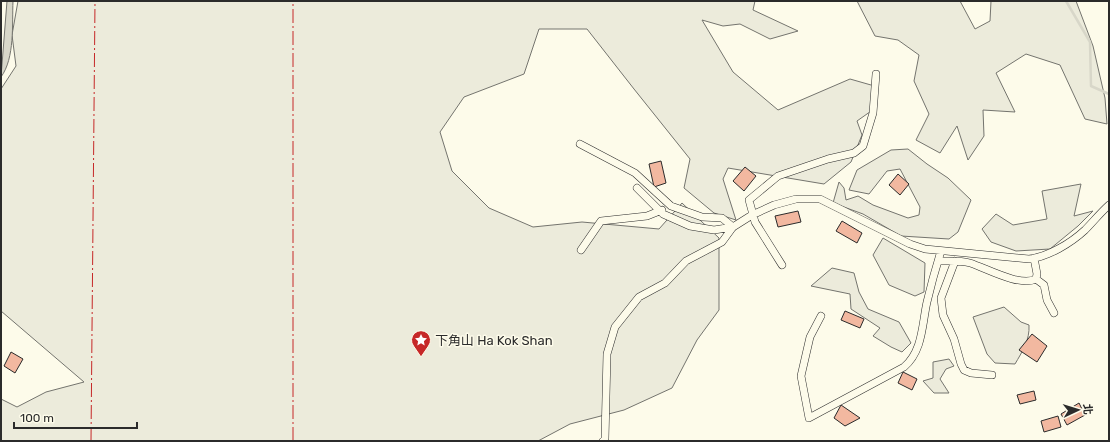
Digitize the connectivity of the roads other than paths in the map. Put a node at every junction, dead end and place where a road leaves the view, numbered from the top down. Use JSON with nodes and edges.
{"nodes":[{"id":1,"x":876,"y":74,"type":"dead end"},
{"id":2,"x":580,"y":144,"type":"dead end"},
{"id":3,"x":636,"y":188,"type":"dead end"},
{"id":4,"x":1109,"y":205,"type":"edge"},
{"id":5,"x":671,"y":206,"type":"junction"},
{"id":6,"x":659,"y":211,"type":"junction"},
{"id":7,"x":752,"y":215,"type":"junction"},
{"id":8,"x":734,"y":227,"type":"junction"},
{"id":9,"x":580,"y":250,"type":"dead end"},
{"id":10,"x":942,"y":251,"type":"junction"},
{"id":11,"x":1034,"y":258,"type":"junction"},
{"id":12,"x":938,"y":261,"type":"junction"},
{"id":13,"x":955,"y":261,"type":"junction"},
{"id":14,"x":782,"y":265,"type":"dead end"},
{"id":15,"x":1036,"y":279,"type":"junction"},
{"id":16,"x":1054,"y":313,"type":"dead end"},
{"id":17,"x":821,"y":316,"type":"dead end"},
{"id":18,"x":992,"y":375,"type":"dead end"},
{"id":19,"x":603,"y":441,"type":"edge"}],
"edges":[{"from":1,"to":7,"type":"street"},
{"from":2,"to":5,"type":"street"},
{"from":3,"to":6,"type":"street"},
{"from":4,"to":11,"type":"street"},
{"from":5,"to":6,"type":"street"},
{"from":5,"to":8,"type":"street"},
{"from":6,"to":8,"type":"street"},
{"from":6,"to":9,"type":"street"},
{"from":7,"to":8,"type":"street"},
{"from":7,"to":10,"type":"street"},
{"from":7,"to":14,"type":"street"},
{"from":8,"to":19,"type":"street"},
{"from":10,"to":11,"type":"street"},
{"from":10,"to":12,"type":"street"},
{"from":11,"to":15,"type":"street"},
{"from":12,"to":13,"type":"street"},
{"from":12,"to":17,"type":"street"},
{"from":13,"to":15,"type":"street"},
{"from":13,"to":18,"type":"street"},
{"from":15,"to":16,"type":"street"}]}
